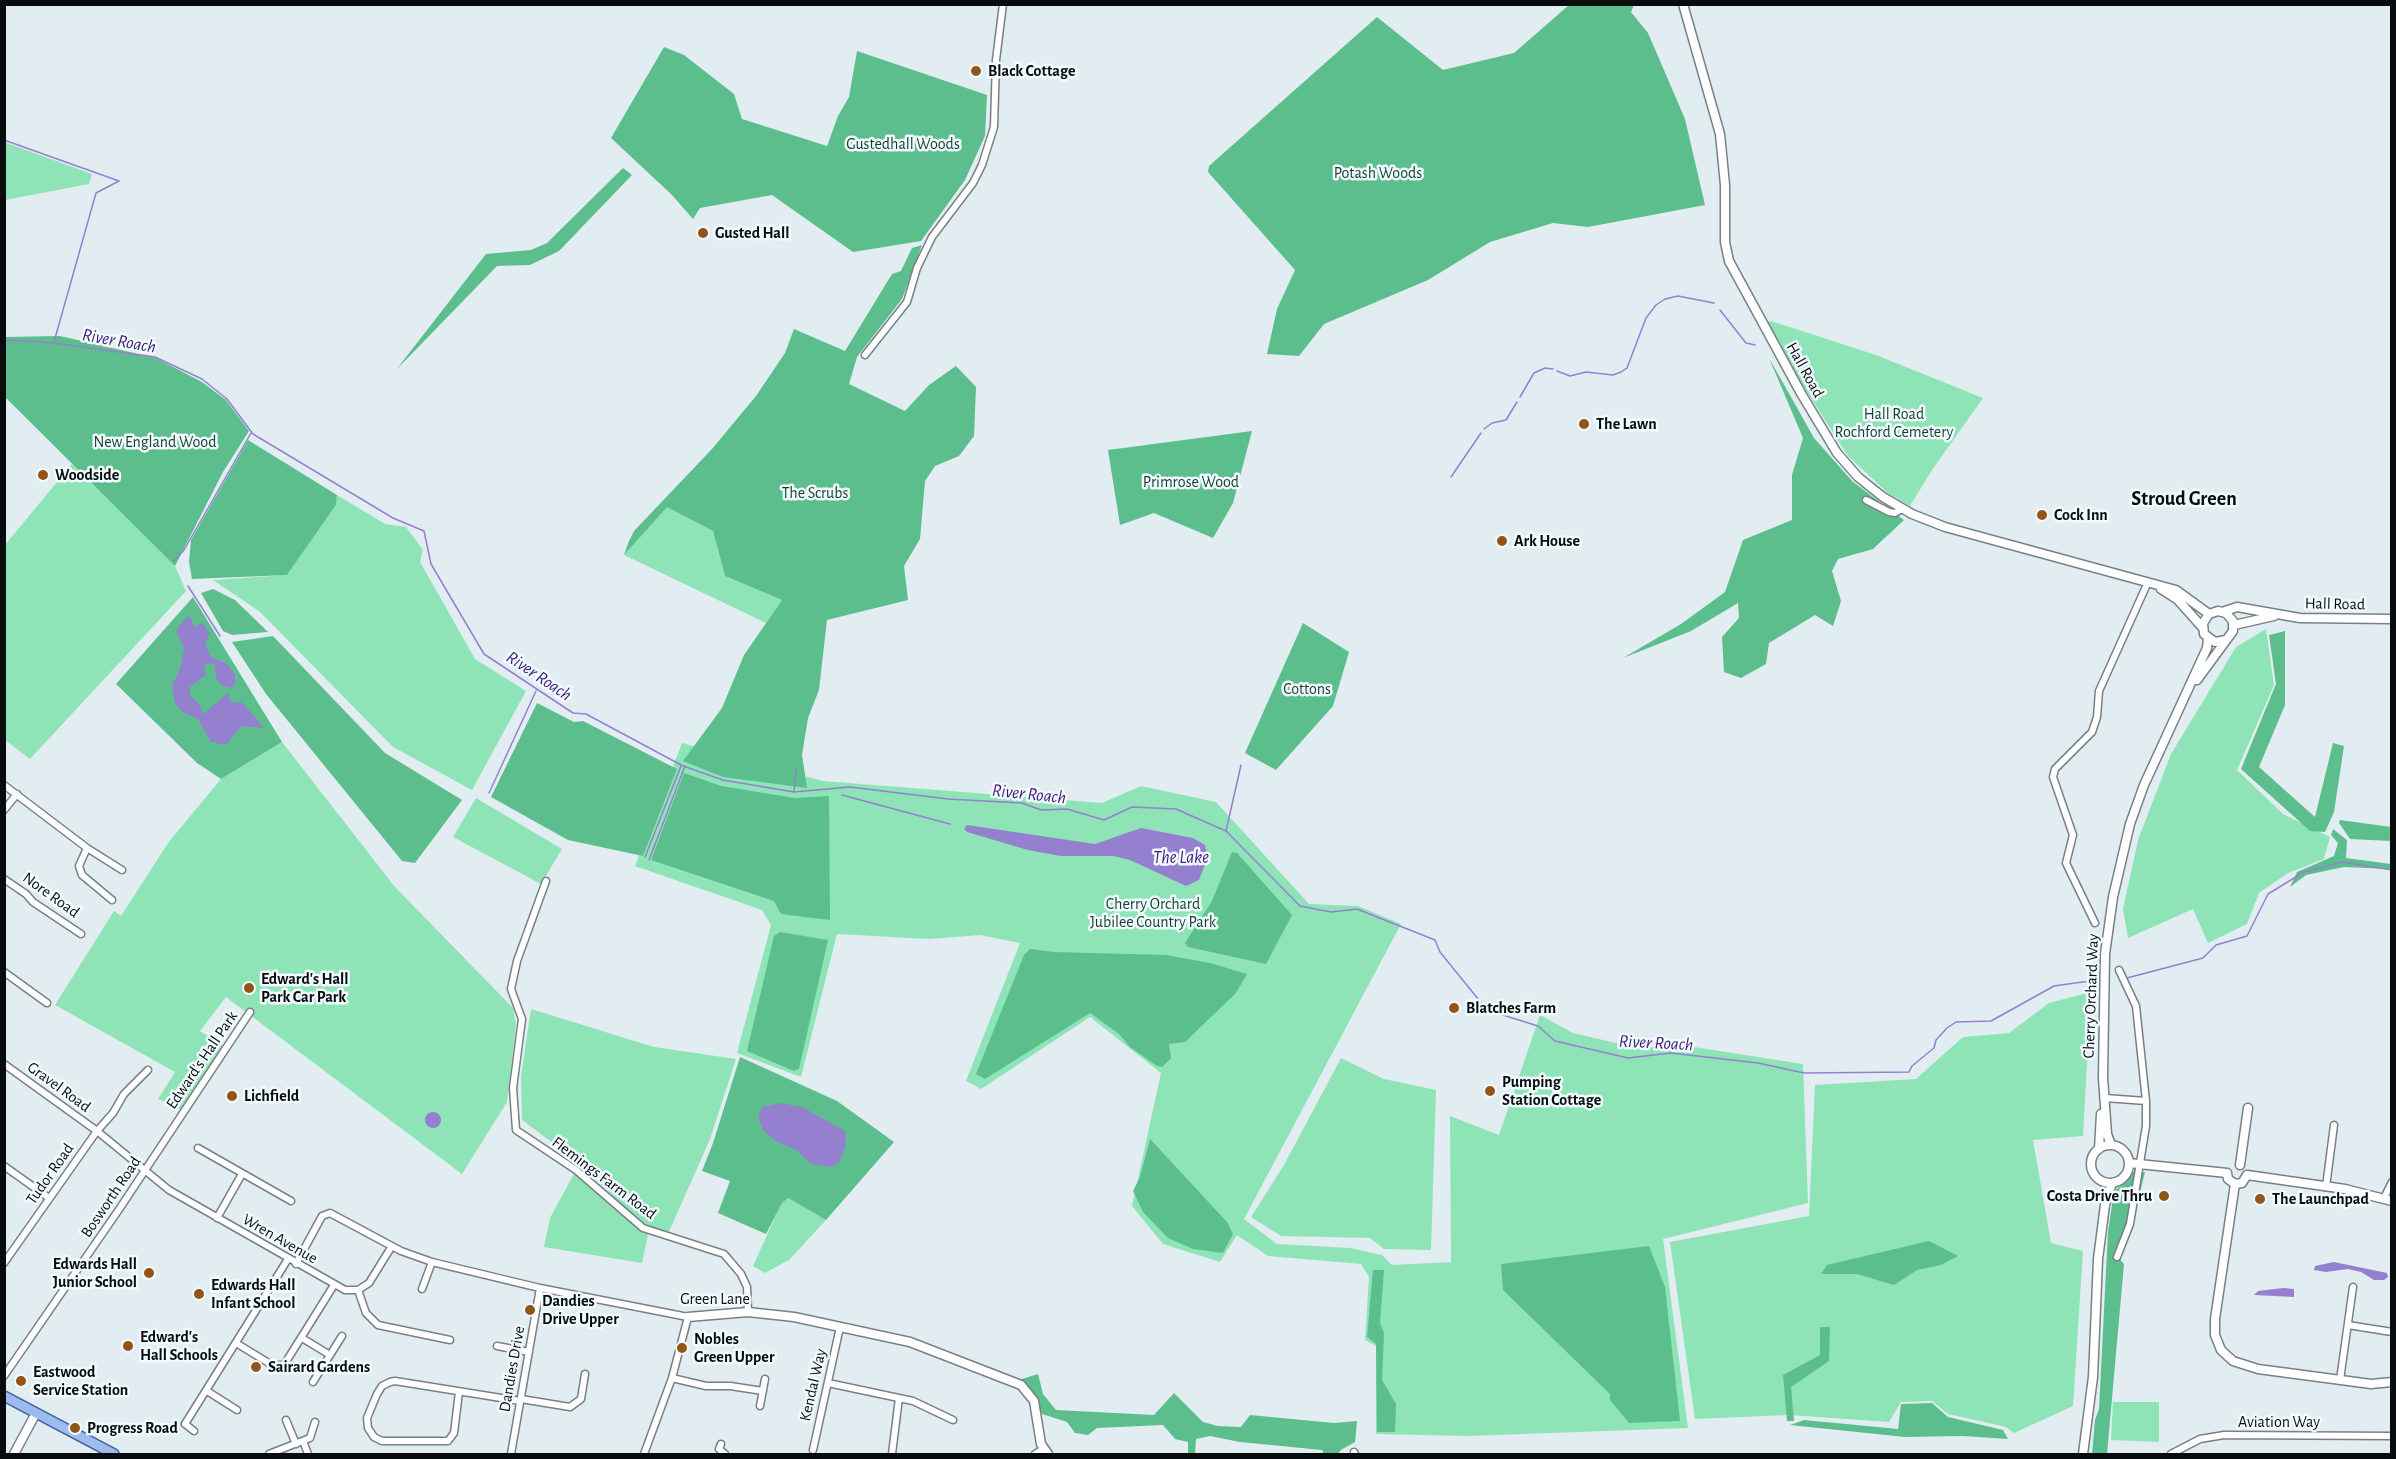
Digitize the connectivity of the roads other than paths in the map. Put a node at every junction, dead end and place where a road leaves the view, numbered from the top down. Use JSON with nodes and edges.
{"nodes":[{"id":1,"x":1003,"y":4,"type":"edge"},
{"id":2,"x":1683,"y":4,"type":"edge"},
{"id":3,"x":865,"y":355,"type":"dead end"},
{"id":4,"x":1866,"y":500,"type":"dead end"},
{"id":5,"x":1902,"y":508,"type":"junction"},
{"id":6,"x":2148,"y":582,"type":"junction"},
{"id":7,"x":2222,"y":612,"type":"junction"},
{"id":8,"x":2209,"y":614,"type":"junction"},
{"id":9,"x":2278,"y":616,"type":"junction"},
{"id":10,"x":2391,"y":619,"type":"edge"},
{"id":11,"x":2234,"y":626,"type":"junction"},
{"id":12,"x":2203,"y":628,"type":"junction"},
{"id":13,"x":2208,"y":638,"type":"junction"},
{"id":14,"x":2226,"y":640,"type":"junction"},
{"id":15,"x":2177,"y":711,"type":"junction"},
{"id":16,"x":4,"y":785,"type":"edge"},
{"id":17,"x":17,"y":794,"type":"junction"},
{"id":18,"x":4,"y":810,"type":"edge"},
{"id":19,"x":87,"y":848,"type":"junction"},
{"id":20,"x":122,"y":870,"type":"dead end"},
{"id":21,"x":4,"y":879,"type":"edge"},
{"id":22,"x":546,"y":881,"type":"dead end"},
{"id":23,"x":112,"y":900,"type":"dead end"},
{"id":24,"x":2095,"y":923,"type":"dead end"},
{"id":25,"x":81,"y":934,"type":"dead end"},
{"id":26,"x":2119,"y":970,"type":"dead end"},
{"id":27,"x":4,"y":972,"type":"edge"},
{"id":28,"x":47,"y":1004,"type":"dead end"},
{"id":29,"x":250,"y":1012,"type":"dead end"},
{"id":30,"x":4,"y":1064,"type":"edge"},
{"id":31,"x":148,"y":1070,"type":"dead end"},
{"id":32,"x":2103,"y":1078,"type":"junction"},
{"id":33,"x":2105,"y":1098,"type":"junction"},
{"id":34,"x":2146,"y":1101,"type":"junction"},
{"id":35,"x":2248,"y":1108,"type":"dead end"},
{"id":36,"x":177,"y":1122,"type":"joint"},
{"id":37,"x":2334,"y":1125,"type":"dead end"},
{"id":38,"x":97,"y":1131,"type":"junction"},
{"id":39,"x":2111,"y":1145,"type":"junction"},
{"id":40,"x":198,"y":1148,"type":"dead end"},
{"id":41,"x":2099,"y":1149,"type":"junction"},
{"id":42,"x":2129,"y":1163,"type":"junction"},
{"id":43,"x":2140,"y":1164,"type":"junction"},
{"id":44,"x":2240,"y":1165,"type":"junction"},
{"id":45,"x":4,"y":1166,"type":"edge"},
{"id":46,"x":145,"y":1171,"type":"junction"},
{"id":47,"x":2227,"y":1173,"type":"junction"},
{"id":48,"x":242,"y":1174,"type":"junction"},
{"id":49,"x":2247,"y":1175,"type":"junction"},
{"id":50,"x":2391,"y":1182,"type":"edge"},
{"id":51,"x":2108,"y":1183,"type":"junction"},
{"id":52,"x":2235,"y":1184,"type":"junction"},
{"id":53,"x":2326,"y":1187,"type":"junction"},
{"id":54,"x":49,"y":1198,"type":"junction"},
{"id":55,"x":2388,"y":1199,"type":"edge"},
{"id":56,"x":291,"y":1201,"type":"dead end"},
{"id":57,"x":217,"y":1218,"type":"junction"},
{"id":58,"x":392,"y":1246,"type":"junction"},
{"id":59,"x":2117,"y":1257,"type":"dead end"},
{"id":60,"x":288,"y":1259,"type":"junction"},
{"id":61,"x":432,"y":1262,"type":"junction"},
{"id":62,"x":4,"y":1263,"type":"edge"},
{"id":63,"x":296,"y":1264,"type":"junction"},
{"id":64,"x":334,"y":1286,"type":"junction"},
{"id":65,"x":2353,"y":1287,"type":"dead end"},
{"id":66,"x":540,"y":1288,"type":"junction"},
{"id":67,"x":422,"y":1289,"type":"dead end"},
{"id":68,"x":358,"y":1290,"type":"junction"},
{"id":69,"x":748,"y":1312,"type":"junction"},
{"id":70,"x":688,"y":1317,"type":"junction"},
{"id":71,"x":2348,"y":1325,"type":"junction"},
{"id":72,"x":840,"y":1327,"type":"junction"},
{"id":73,"x":2391,"y":1332,"type":"edge"},
{"id":74,"x":342,"y":1336,"type":"dead end"},
{"id":75,"x":302,"y":1338,"type":"junction"},
{"id":76,"x":450,"y":1340,"type":"dead end"},
{"id":77,"x":236,"y":1343,"type":"junction"},
{"id":78,"x":497,"y":1346,"type":"dead end"},
{"id":79,"x":529,"y":1352,"type":"junction"},
{"id":80,"x":330,"y":1355,"type":"junction"},
{"id":81,"x":585,"y":1374,"type":"dead end"},
{"id":82,"x":4,"y":1376,"type":"edge"},
{"id":83,"x":672,"y":1378,"type":"junction"},
{"id":84,"x":765,"y":1379,"type":"dead end"},
{"id":85,"x":2340,"y":1380,"type":"junction"},
{"id":86,"x":313,"y":1382,"type":"dead end"},
{"id":87,"x":2391,"y":1382,"type":"edge"},
{"id":88,"x":828,"y":1383,"type":"junction"},
{"id":89,"x":207,"y":1391,"type":"junction"},
{"id":90,"x":763,"y":1391,"type":"junction"},
{"id":91,"x":459,"y":1392,"type":"junction"},
{"id":92,"x":4,"y":1396,"type":"edge"},
{"id":93,"x":899,"y":1398,"type":"junction"},
{"id":94,"x":520,"y":1400,"type":"junction"},
{"id":95,"x":760,"y":1406,"type":"dead end"},
{"id":96,"x":237,"y":1410,"type":"dead end"},
{"id":97,"x":36,"y":1413,"type":"junction"},
{"id":98,"x":286,"y":1420,"type":"dead end"},
{"id":99,"x":953,"y":1420,"type":"dead end"},
{"id":100,"x":315,"y":1422,"type":"dead end"},
{"id":101,"x":194,"y":1431,"type":"dead end"},
{"id":102,"x":2391,"y":1436,"type":"edge"},
{"id":103,"x":299,"y":1442,"type":"junction"},
{"id":104,"x":721,"y":1444,"type":"dead end"},
{"id":105,"x":813,"y":1450,"type":"dead end"},
{"id":106,"x":1042,"y":1453,"type":"edge"},
{"id":107,"x":894,"y":1454,"type":"edge"},
{"id":108,"x":14,"y":1455,"type":"edge"},
{"id":109,"x":114,"y":1455,"type":"edge"},
{"id":110,"x":269,"y":1455,"type":"edge"},
{"id":111,"x":308,"y":1455,"type":"edge"},
{"id":112,"x":511,"y":1455,"type":"edge"},
{"id":113,"x":645,"y":1455,"type":"edge"},
{"id":114,"x":725,"y":1455,"type":"edge"},
{"id":115,"x":2083,"y":1455,"type":"edge"},
{"id":116,"x":2171,"y":1455,"type":"edge"}],
"edges":[{"from":1,"to":3,"type":"street"},
{"from":2,"to":5,"type":"main road","name":"Hall Road"},
{"from":4,"to":5,"type":"street"},
{"from":5,"to":6,"type":"main road","name":"Hall Road"},
{"from":6,"to":8,"type":"main road","name":"Hall Road"},
{"from":6,"to":12,"type":"main road","name":"Hall Road"},
{"from":6,"to":24,"type":"street"},
{"from":7,"to":8,"type":"main road"},
{"from":7,"to":9,"type":"main road","name":"Hall Road"},
{"from":7,"to":11,"type":"main road"},
{"from":8,"to":12,"type":"main road"},
{"from":9,"to":10,"type":"main road","name":"Hall Road"},
{"from":9,"to":11,"type":"main road","name":"Hall Road"},
{"from":11,"to":14,"type":"main road"},
{"from":12,"to":13,"type":"main road"},
{"from":13,"to":14,"type":"main road"},
{"from":13,"to":15,"type":"main road","name":"Cherry Orchard Way"},
{"from":14,"to":15,"type":"main road","name":"Cherry Orchard Way"},
{"from":15,"to":32,"type":"main road","name":"Cherry Orchard Way"},
{"from":16,"to":17,"type":"street"},
{"from":17,"to":18,"type":"street"},
{"from":17,"to":19,"type":"street"},
{"from":19,"to":20,"type":"street"},
{"from":19,"to":23,"type":"street"},
{"from":21,"to":25,"type":"street","name":"Nore Road"},
{"from":22,"to":69,"type":"street","name":"Flemings Farm Road"},
{"from":26,"to":34,"type":"street"},
{"from":27,"to":28,"type":"street"},
{"from":29,"to":36,"type":"street","name":"Edward's Hall Park"},
{"from":30,"to":38,"type":"street","name":"Gravel Road"},
{"from":31,"to":38,"type":"street","name":"Tudor Road"},
{"from":32,"to":33,"type":"main road","name":"Cherry Orchard Way"},
{"from":32,"to":41,"type":"main road","name":"Cherry Orchard Way"},
{"from":33,"to":34,"type":"street"},
{"from":33,"to":39,"type":"main road","name":"Cherry Orchard Way"},
{"from":34,"to":43,"type":"street"},
{"from":35,"to":44,"type":"main road"},
{"from":36,"to":46,"type":"street","name":"Bosworth Road"},
{"from":37,"to":53,"type":"street"},
{"from":38,"to":46,"type":"street","name":"Gravel Road"},
{"from":38,"to":54,"type":"street","name":"Tudor Road"},
{"from":39,"to":41,"type":"main road"},
{"from":39,"to":42,"type":"main road"},
{"from":40,"to":48,"type":"street"},
{"from":41,"to":51,"type":"main road"},
{"from":42,"to":43,"type":"main road"},
{"from":42,"to":51,"type":"main road"},
{"from":43,"to":47,"type":"main road"},
{"from":43,"to":59,"type":"street"},
{"from":44,"to":47,"type":"main road"},
{"from":44,"to":49,"type":"main road"},
{"from":45,"to":54,"type":"street"},
{"from":46,"to":57,"type":"street","name":"Wren Avenue"},
{"from":46,"to":82,"type":"street","name":"Bosworth Road"},
{"from":47,"to":52,"type":"main road"},
{"from":48,"to":56,"type":"street"},
{"from":48,"to":57,"type":"street"},
{"from":49,"to":52,"type":"main road"},
{"from":49,"to":53,"type":"main road"},
{"from":50,"to":55,"type":"street"},
{"from":51,"to":115,"type":"main road"},
{"from":52,"to":85,"type":"main road"},
{"from":53,"to":55,"type":"main road"},
{"from":54,"to":62,"type":"street","name":"Tudor Road"},
{"from":57,"to":60,"type":"street","name":"Wren Avenue"},
{"from":58,"to":61,"type":"street","name":"Green Lane"},
{"from":58,"to":63,"type":"street","name":"Green Lane"},
{"from":58,"to":68,"type":"street"},
{"from":60,"to":63,"type":"street","name":"Wren Avenue"},
{"from":60,"to":77,"type":"street"},
{"from":61,"to":66,"type":"street","name":"Green Lane"},
{"from":61,"to":67,"type":"street"},
{"from":63,"to":64,"type":"street","name":"Wren Avenue"},
{"from":64,"to":68,"type":"street","name":"Wren Avenue"},
{"from":64,"to":75,"type":"street"},
{"from":65,"to":71,"type":"street"},
{"from":66,"to":70,"type":"street","name":"Green Lane"},
{"from":66,"to":79,"type":"street","name":"Dandies Drive"},
{"from":68,"to":76,"type":"street"},
{"from":69,"to":70,"type":"main road","name":"Green Lane"},
{"from":69,"to":72,"type":"main road","name":"Green Lane"},
{"from":70,"to":83,"type":"street"},
{"from":71,"to":73,"type":"street"},
{"from":71,"to":85,"type":"street"},
{"from":72,"to":88,"type":"street","name":"Kendal Way"},
{"from":72,"to":106,"type":"main road","name":"Green Lane"},
{"from":74,"to":80,"type":"street"},
{"from":75,"to":77,"type":"street"},
{"from":75,"to":80,"type":"street"},
{"from":77,"to":89,"type":"street"},
{"from":78,"to":79,"type":"street"},
{"from":79,"to":94,"type":"street","name":"Dandies Drive"},
{"from":80,"to":86,"type":"street"},
{"from":81,"to":94,"type":"street"},
{"from":83,"to":90,"type":"street"},
{"from":83,"to":113,"type":"street"},
{"from":84,"to":90,"type":"street"},
{"from":85,"to":87,"type":"main road"},
{"from":88,"to":93,"type":"street"},
{"from":88,"to":105,"type":"street","name":"Kendal Way"},
{"from":89,"to":96,"type":"street"},
{"from":89,"to":101,"type":"street"},
{"from":90,"to":95,"type":"street"},
{"from":91,"to":91,"type":"street"},
{"from":91,"to":94,"type":"street"},
{"from":92,"to":97,"type":"main road"},
{"from":93,"to":99,"type":"street"},
{"from":93,"to":107,"type":"street"},
{"from":94,"to":112,"type":"street","name":"Dandies Drive"},
{"from":97,"to":108,"type":"main road"},
{"from":97,"to":109,"type":"main road"},
{"from":98,"to":103,"type":"street"},
{"from":100,"to":103,"type":"street"},
{"from":102,"to":116,"type":"street","name":"Aviation Way"},
{"from":103,"to":110,"type":"street"},
{"from":103,"to":111,"type":"street"},
{"from":104,"to":114,"type":"street"}]}
